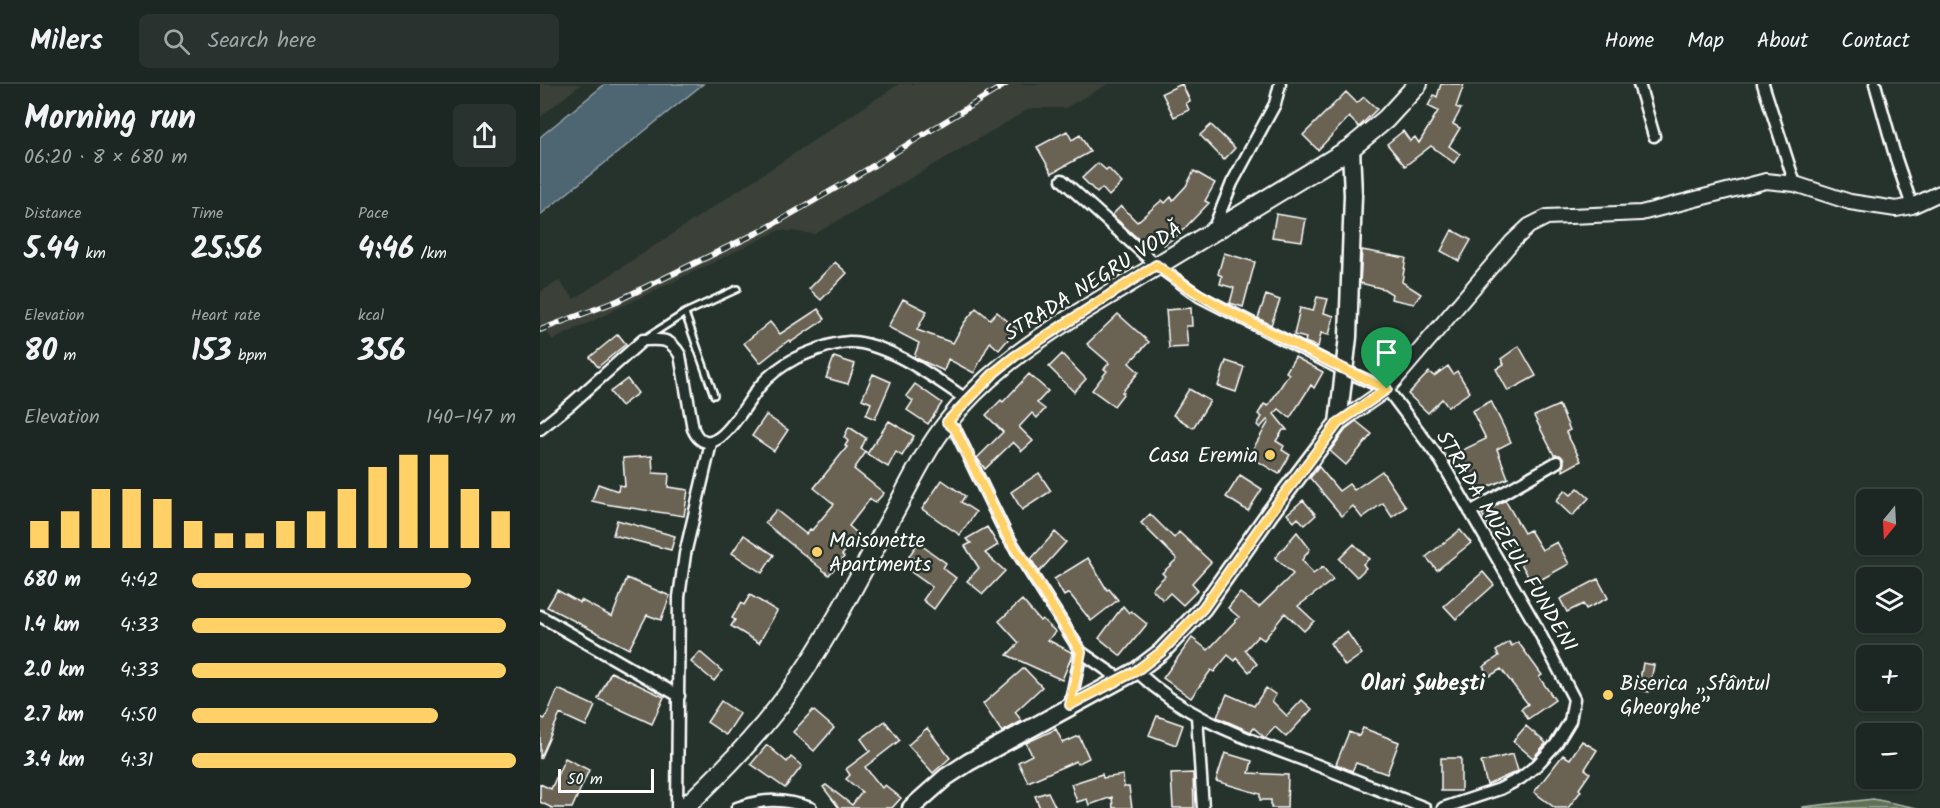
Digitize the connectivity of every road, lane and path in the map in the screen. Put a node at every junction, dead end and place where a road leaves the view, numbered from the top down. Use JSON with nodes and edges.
{"nodes":[{"id":1,"x":1280,"y":84,"type":"edge"},
{"id":2,"x":1418,"y":84,"type":"edge"},
{"id":3,"x":1639,"y":84,"type":"edge"},
{"id":4,"x":1763,"y":84,"type":"edge"},
{"id":5,"x":1875,"y":84,"type":"edge"},
{"id":6,"x":1654,"y":136,"type":"dead end"},
{"id":7,"x":1351,"y":148,"type":"junction"},
{"id":8,"x":1062,"y":180,"type":"dead end"},
{"id":9,"x":1795,"y":184,"type":"junction"},
{"id":10,"x":1940,"y":193,"type":"edge"},
{"id":11,"x":1912,"y":206,"type":"junction"},
{"id":12,"x":1212,"y":232,"type":"junction"},
{"id":13,"x":1156,"y":265,"type":"junction"},
{"id":14,"x":736,"y":289,"type":"dead end"},
{"id":15,"x":685,"y":313,"type":"junction"},
{"id":16,"x":643,"y":340,"type":"junction"},
{"id":17,"x":1343,"y":370,"type":"junction"},
{"id":18,"x":1387,"y":389,"type":"junction"},
{"id":19,"x":714,"y":395,"type":"dead end"},
{"id":20,"x":967,"y":400,"type":"junction"},
{"id":21,"x":947,"y":422,"type":"junction"},
{"id":22,"x":1338,"y":423,"type":"junction"},
{"id":23,"x":540,"y":429,"type":"edge"},
{"id":24,"x":706,"y":442,"type":"junction"},
{"id":25,"x":1557,"y":462,"type":"dead end"},
{"id":26,"x":1470,"y":512,"type":"junction"},
{"id":27,"x":540,"y":616,"type":"edge"},
{"id":28,"x":1081,"y":652,"type":"junction"},
{"id":29,"x":1136,"y":671,"type":"junction"},
{"id":30,"x":1120,"y":679,"type":"junction"},
{"id":31,"x":679,"y":696,"type":"junction"},
{"id":32,"x":1070,"y":705,"type":"junction"},
{"id":33,"x":1197,"y":716,"type":"junction"},
{"id":34,"x":752,"y":805,"type":"edge"},
{"id":35,"x":677,"y":808,"type":"edge"},
{"id":36,"x":684,"y":808,"type":"edge"},
{"id":37,"x":737,"y":808,"type":"edge"},
{"id":38,"x":811,"y":808,"type":"edge"},
{"id":39,"x":911,"y":808,"type":"edge"},
{"id":40,"x":1203,"y":808,"type":"edge"},
{"id":41,"x":1425,"y":808,"type":"edge"},
{"id":42,"x":1443,"y":808,"type":"edge"}],
"edges":[{"from":1,"to":12,"type":"street"},
{"from":2,"to":7,"type":"main road","name":"STRADA NEGRU VODĂ"},
{"from":3,"to":6,"type":"street"},
{"from":4,"to":9,"type":"street"},
{"from":5,"to":11,"type":"street"},
{"from":7,"to":12,"type":"main road","name":"STRADA NEGRU VODĂ"},
{"from":7,"to":17,"type":"main road"},
{"from":8,"to":13,"type":"street"},
{"from":9,"to":11,"type":"street"},
{"from":9,"to":18,"type":"street"},
{"from":10,"to":11,"type":"street"},
{"from":12,"to":13,"type":"main road","name":"STRADA NEGRU VODĂ"},
{"from":13,"to":17,"type":"street"},
{"from":13,"to":20,"type":"main road","name":"STRADA NEGRU VODĂ"},
{"from":14,"to":15,"type":"lane"},
{"from":15,"to":16,"type":"lane"},
{"from":15,"to":19,"type":"lane"},
{"from":16,"to":23,"type":"street"},
{"from":16,"to":24,"type":"street"},
{"from":17,"to":18,"type":"street"},
{"from":17,"to":22,"type":"main road"},
{"from":18,"to":22,"type":"street"},
{"from":18,"to":26,"type":"street","name":"STRADA MUZEUL FUNDENI"},
{"from":20,"to":21,"type":"main road","name":"STRADA NEGRU VODĂ"},
{"from":20,"to":24,"type":"street"},
{"from":21,"to":28,"type":"street"},
{"from":21,"to":36,"type":"main road","name":"STRADA NEGRU VODĂ"},
{"from":22,"to":29,"type":"main road"},
{"from":24,"to":31,"type":"street"},
{"from":25,"to":26,"type":"street"},
{"from":26,"to":42,"type":"street","name":"STRADA MUZEUL FUNDENI"},
{"from":27,"to":31,"type":"street"},
{"from":28,"to":30,"type":"street"},
{"from":28,"to":32,"type":"street"},
{"from":29,"to":30,"type":"main road"},
{"from":29,"to":33,"type":"street"},
{"from":30,"to":32,"type":"main road"},
{"from":31,"to":35,"type":"street"},
{"from":32,"to":39,"type":"main road"},
{"from":33,"to":40,"type":"street"},
{"from":33,"to":41,"type":"street"},
{"from":34,"to":37,"type":"street"},
{"from":34,"to":38,"type":"street"}]}
